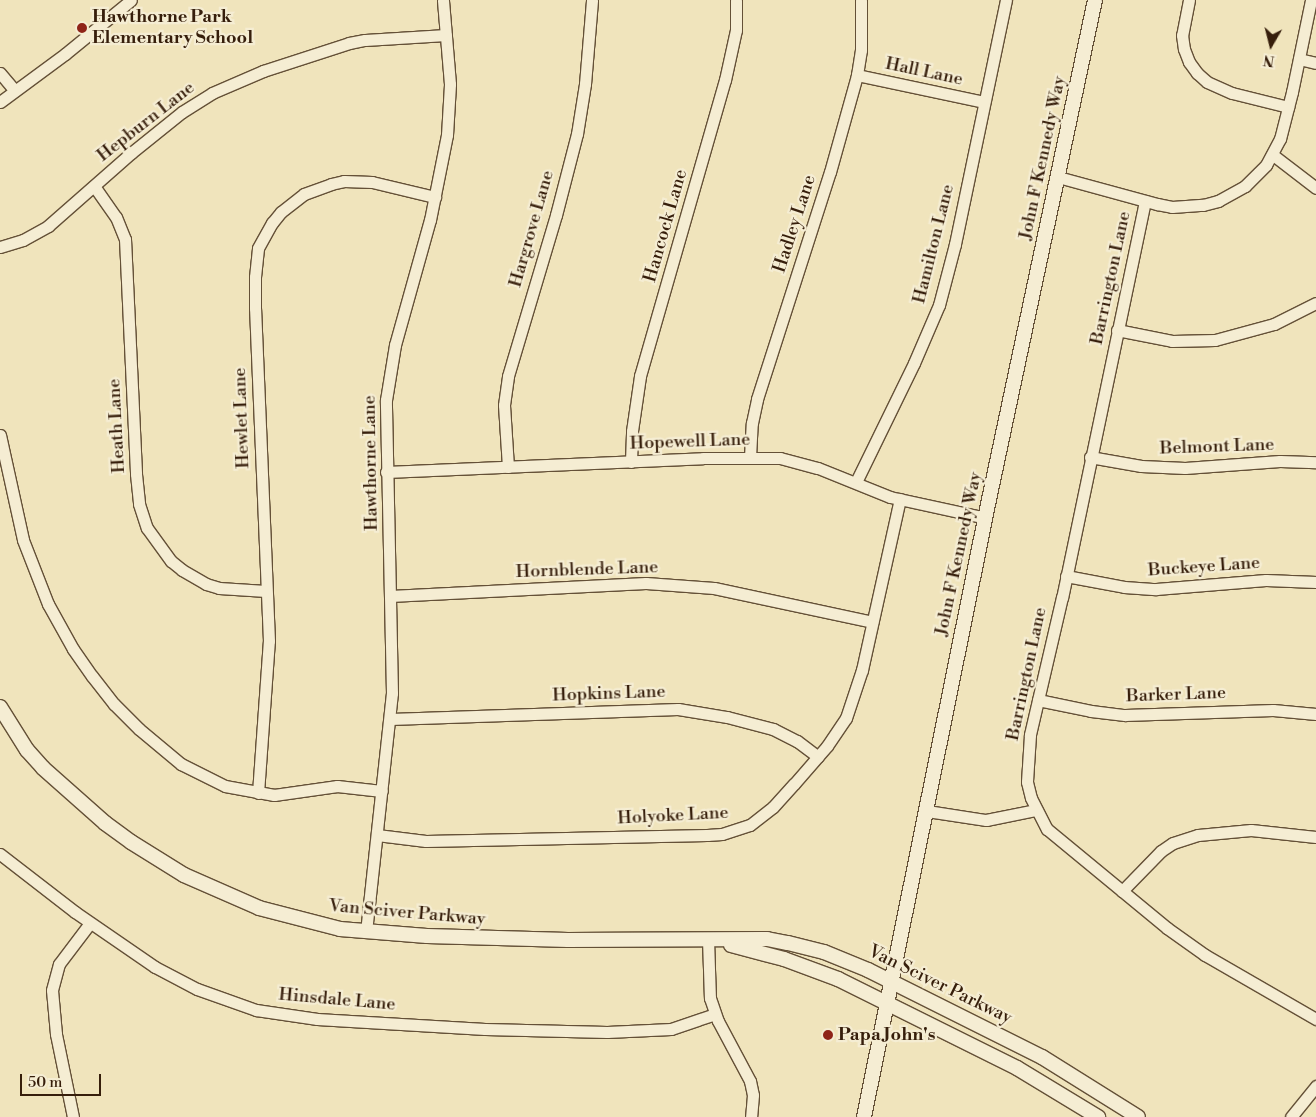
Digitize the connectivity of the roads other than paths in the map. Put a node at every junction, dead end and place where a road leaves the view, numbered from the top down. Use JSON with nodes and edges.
{"nodes":[{"id":1,"x":131,"y":0,"type":"edge"},
{"id":2,"x":444,"y":0,"type":"edge"},
{"id":3,"x":592,"y":0,"type":"edge"},
{"id":4,"x":736,"y":0,"type":"edge"},
{"id":5,"x":861,"y":0,"type":"edge"},
{"id":6,"x":1006,"y":0,"type":"edge"},
{"id":7,"x":1095,"y":0,"type":"edge"},
{"id":8,"x":1189,"y":0,"type":"edge"},
{"id":9,"x":1311,"y":0,"type":"edge"},
{"id":10,"x":446,"y":35,"type":"junction"},
{"id":11,"x":1299,"y":59,"type":"junction"},
{"id":12,"x":1316,"y":63,"type":"edge"},
{"id":13,"x":0,"y":73,"type":"edge"},
{"id":14,"x":857,"y":75,"type":"junction"},
{"id":15,"x":15,"y":92,"type":"junction"},
{"id":16,"x":0,"y":102,"type":"edge"},
{"id":17,"x":984,"y":102,"type":"junction"},
{"id":18,"x":1288,"y":107,"type":"junction"},
{"id":19,"x":1273,"y":155,"type":"junction"},
{"id":20,"x":1058,"y":177,"type":"junction"},
{"id":21,"x":94,"y":186,"type":"junction"},
{"id":22,"x":1316,"y":188,"type":"edge"},
{"id":23,"x":435,"y":197,"type":"junction"},
{"id":24,"x":1145,"y":201,"type":"junction"},
{"id":25,"x":0,"y":247,"type":"edge"},
{"id":26,"x":1316,"y":303,"type":"edge"},
{"id":27,"x":1117,"y":330,"type":"junction"},
{"id":28,"x":0,"y":435,"type":"edge"},
{"id":29,"x":1090,"y":456,"type":"junction"},
{"id":30,"x":750,"y":457,"type":"junction"},
{"id":31,"x":632,"y":462,"type":"junction"},
{"id":32,"x":1316,"y":462,"type":"edge"},
{"id":33,"x":508,"y":467,"type":"junction"},
{"id":34,"x":386,"y":472,"type":"junction"},
{"id":35,"x":856,"y":482,"type":"junction"},
{"id":36,"x":900,"y":499,"type":"junction"},
{"id":37,"x":986,"y":518,"type":"junction"},
{"id":38,"x":1066,"y":576,"type":"junction"},
{"id":39,"x":1316,"y":582,"type":"edge"},
{"id":40,"x":266,"y":591,"type":"junction"},
{"id":41,"x":390,"y":596,"type":"junction"},
{"id":42,"x":872,"y":622,"type":"junction"},
{"id":43,"x":1038,"y":700,"type":"junction"},
{"id":44,"x":0,"y":708,"type":"edge"},
{"id":45,"x":1316,"y":714,"type":"edge"},
{"id":46,"x":390,"y":719,"type":"junction"},
{"id":47,"x":818,"y":757,"type":"junction"},
{"id":48,"x":382,"y":790,"type":"junction"},
{"id":49,"x":258,"y":793,"type":"junction"},
{"id":50,"x":1035,"y":810,"type":"junction"},
{"id":51,"x":927,"y":812,"type":"junction"},
{"id":52,"x":377,"y":836,"type":"junction"},
{"id":53,"x":1316,"y":836,"type":"edge"},
{"id":54,"x":0,"y":854,"type":"edge"},
{"id":55,"x":1122,"y":891,"type":"junction"},
{"id":56,"x":90,"y":923,"type":"junction"},
{"id":57,"x":366,"y":932,"type":"junction"},
{"id":58,"x":708,"y":939,"type":"junction"},
{"id":59,"x":891,"y":982,"type":"junction"},
{"id":60,"x":887,"y":1003,"type":"junction"},
{"id":61,"x":715,"y":1014,"type":"junction"},
{"id":62,"x":1316,"y":1019,"type":"edge"},
{"id":63,"x":1316,"y":1086,"type":"edge"},
{"id":64,"x":73,"y":1117,"type":"edge"},
{"id":65,"x":751,"y":1117,"type":"edge"},
{"id":66,"x":864,"y":1117,"type":"edge"},
{"id":67,"x":1098,"y":1117,"type":"edge"},
{"id":68,"x":1138,"y":1117,"type":"edge"},
{"id":69,"x":1291,"y":1117,"type":"edge"}],
"edges":[{"from":1,"to":15,"type":"street"},
{"from":2,"to":10,"type":"street","name":"Hawthorne Lane"},
{"from":3,"to":33,"type":"street","name":"Hargrove Lane"},
{"from":4,"to":31,"type":"street","name":"Hancock Lane"},
{"from":5,"to":14,"type":"street","name":"Hadley Lane"},
{"from":6,"to":17,"type":"street","name":"Hamilton Lane"},
{"from":7,"to":20,"type":"street","name":"John F Kennedy Way"},
{"from":8,"to":18,"type":"street"},
{"from":9,"to":11,"type":"street"},
{"from":10,"to":21,"type":"street","name":"Hepburn Lane"},
{"from":10,"to":23,"type":"street","name":"Hawthorne Lane"},
{"from":11,"to":12,"type":"street"},
{"from":11,"to":18,"type":"street"},
{"from":13,"to":15,"type":"street"},
{"from":14,"to":17,"type":"street","name":"Hall Lane"},
{"from":14,"to":30,"type":"street","name":"Hadley Lane"},
{"from":15,"to":16,"type":"street"},
{"from":17,"to":35,"type":"street","name":"Hamilton Lane"},
{"from":18,"to":19,"type":"street"},
{"from":19,"to":22,"type":"street"},
{"from":19,"to":24,"type":"street"},
{"from":20,"to":24,"type":"street"},
{"from":20,"to":37,"type":"street","name":"John F Kennedy Way"},
{"from":21,"to":25,"type":"street","name":"Hepburn Lane"},
{"from":21,"to":40,"type":"street","name":"Heath Lane"},
{"from":23,"to":34,"type":"street","name":"Hawthorne Lane"},
{"from":23,"to":40,"type":"street","name":"Hewlet Lane"},
{"from":24,"to":27,"type":"street","name":"Barrington Lane"},
{"from":26,"to":27,"type":"street"},
{"from":27,"to":29,"type":"street","name":"Barrington Lane"},
{"from":28,"to":49,"type":"street"},
{"from":29,"to":32,"type":"street","name":"Belmont Lane"},
{"from":29,"to":38,"type":"street","name":"Barrington Lane"},
{"from":30,"to":31,"type":"street","name":"Hopewell Lane"},
{"from":30,"to":35,"type":"street","name":"Hopewell Lane"},
{"from":31,"to":33,"type":"street","name":"Hopewell Lane"},
{"from":33,"to":34,"type":"street","name":"Hopewell Lane"},
{"from":34,"to":41,"type":"street","name":"Hawthorne Lane"},
{"from":35,"to":36,"type":"street","name":"Hopewell Lane"},
{"from":36,"to":37,"type":"street","name":"Hopewell Lane"},
{"from":36,"to":42,"type":"street","name":"Holyoke Lane"},
{"from":37,"to":51,"type":"street","name":"John F Kennedy Way"},
{"from":38,"to":39,"type":"street","name":"Buckeye Lane"},
{"from":38,"to":43,"type":"street","name":"Barrington Lane"},
{"from":40,"to":49,"type":"street","name":"Hewlet Lane"},
{"from":41,"to":42,"type":"street","name":"Hornblende Lane"},
{"from":41,"to":46,"type":"street","name":"Hawthorne Lane"},
{"from":42,"to":47,"type":"street","name":"Holyoke Lane"},
{"from":43,"to":45,"type":"street","name":"Barker Lane"},
{"from":43,"to":50,"type":"street","name":"Barrington Lane"},
{"from":44,"to":57,"type":"street","name":"Van Sciver Parkway"},
{"from":46,"to":47,"type":"street","name":"Hopkins Lane"},
{"from":46,"to":48,"type":"street","name":"Hawthorne Lane"},
{"from":47,"to":52,"type":"street","name":"Holyoke Lane"},
{"from":48,"to":49,"type":"street"},
{"from":48,"to":52,"type":"street","name":"Hawthorne Lane"},
{"from":50,"to":51,"type":"street"},
{"from":50,"to":55,"type":"street","name":"Barrington Lane"},
{"from":51,"to":59,"type":"street","name":"John F Kennedy Way"},
{"from":52,"to":57,"type":"street","name":"Hawthorne Lane"},
{"from":53,"to":55,"type":"street"},
{"from":54,"to":56,"type":"street","name":"Hinsdale Lane"},
{"from":55,"to":62,"type":"street","name":"Barrington Lane"},
{"from":56,"to":61,"type":"street","name":"Hinsdale Lane"},
{"from":56,"to":64,"type":"street"},
{"from":57,"to":58,"type":"street","name":"Van Sciver Parkway"},
{"from":58,"to":59,"type":"street","name":"Van Sciver Parkway"},
{"from":58,"to":60,"type":"street","name":"Van Sciver Parkway"},
{"from":58,"to":61,"type":"street"},
{"from":59,"to":60,"type":"street","name":"John F Kennedy Way"},
{"from":59,"to":68,"type":"street","name":"Van Sciver Parkway"},
{"from":60,"to":66,"type":"street","name":"John F Kennedy Way"},
{"from":60,"to":67,"type":"street","name":"Van Sciver Parkway"},
{"from":61,"to":65,"type":"street"},
{"from":63,"to":69,"type":"street"}]}
